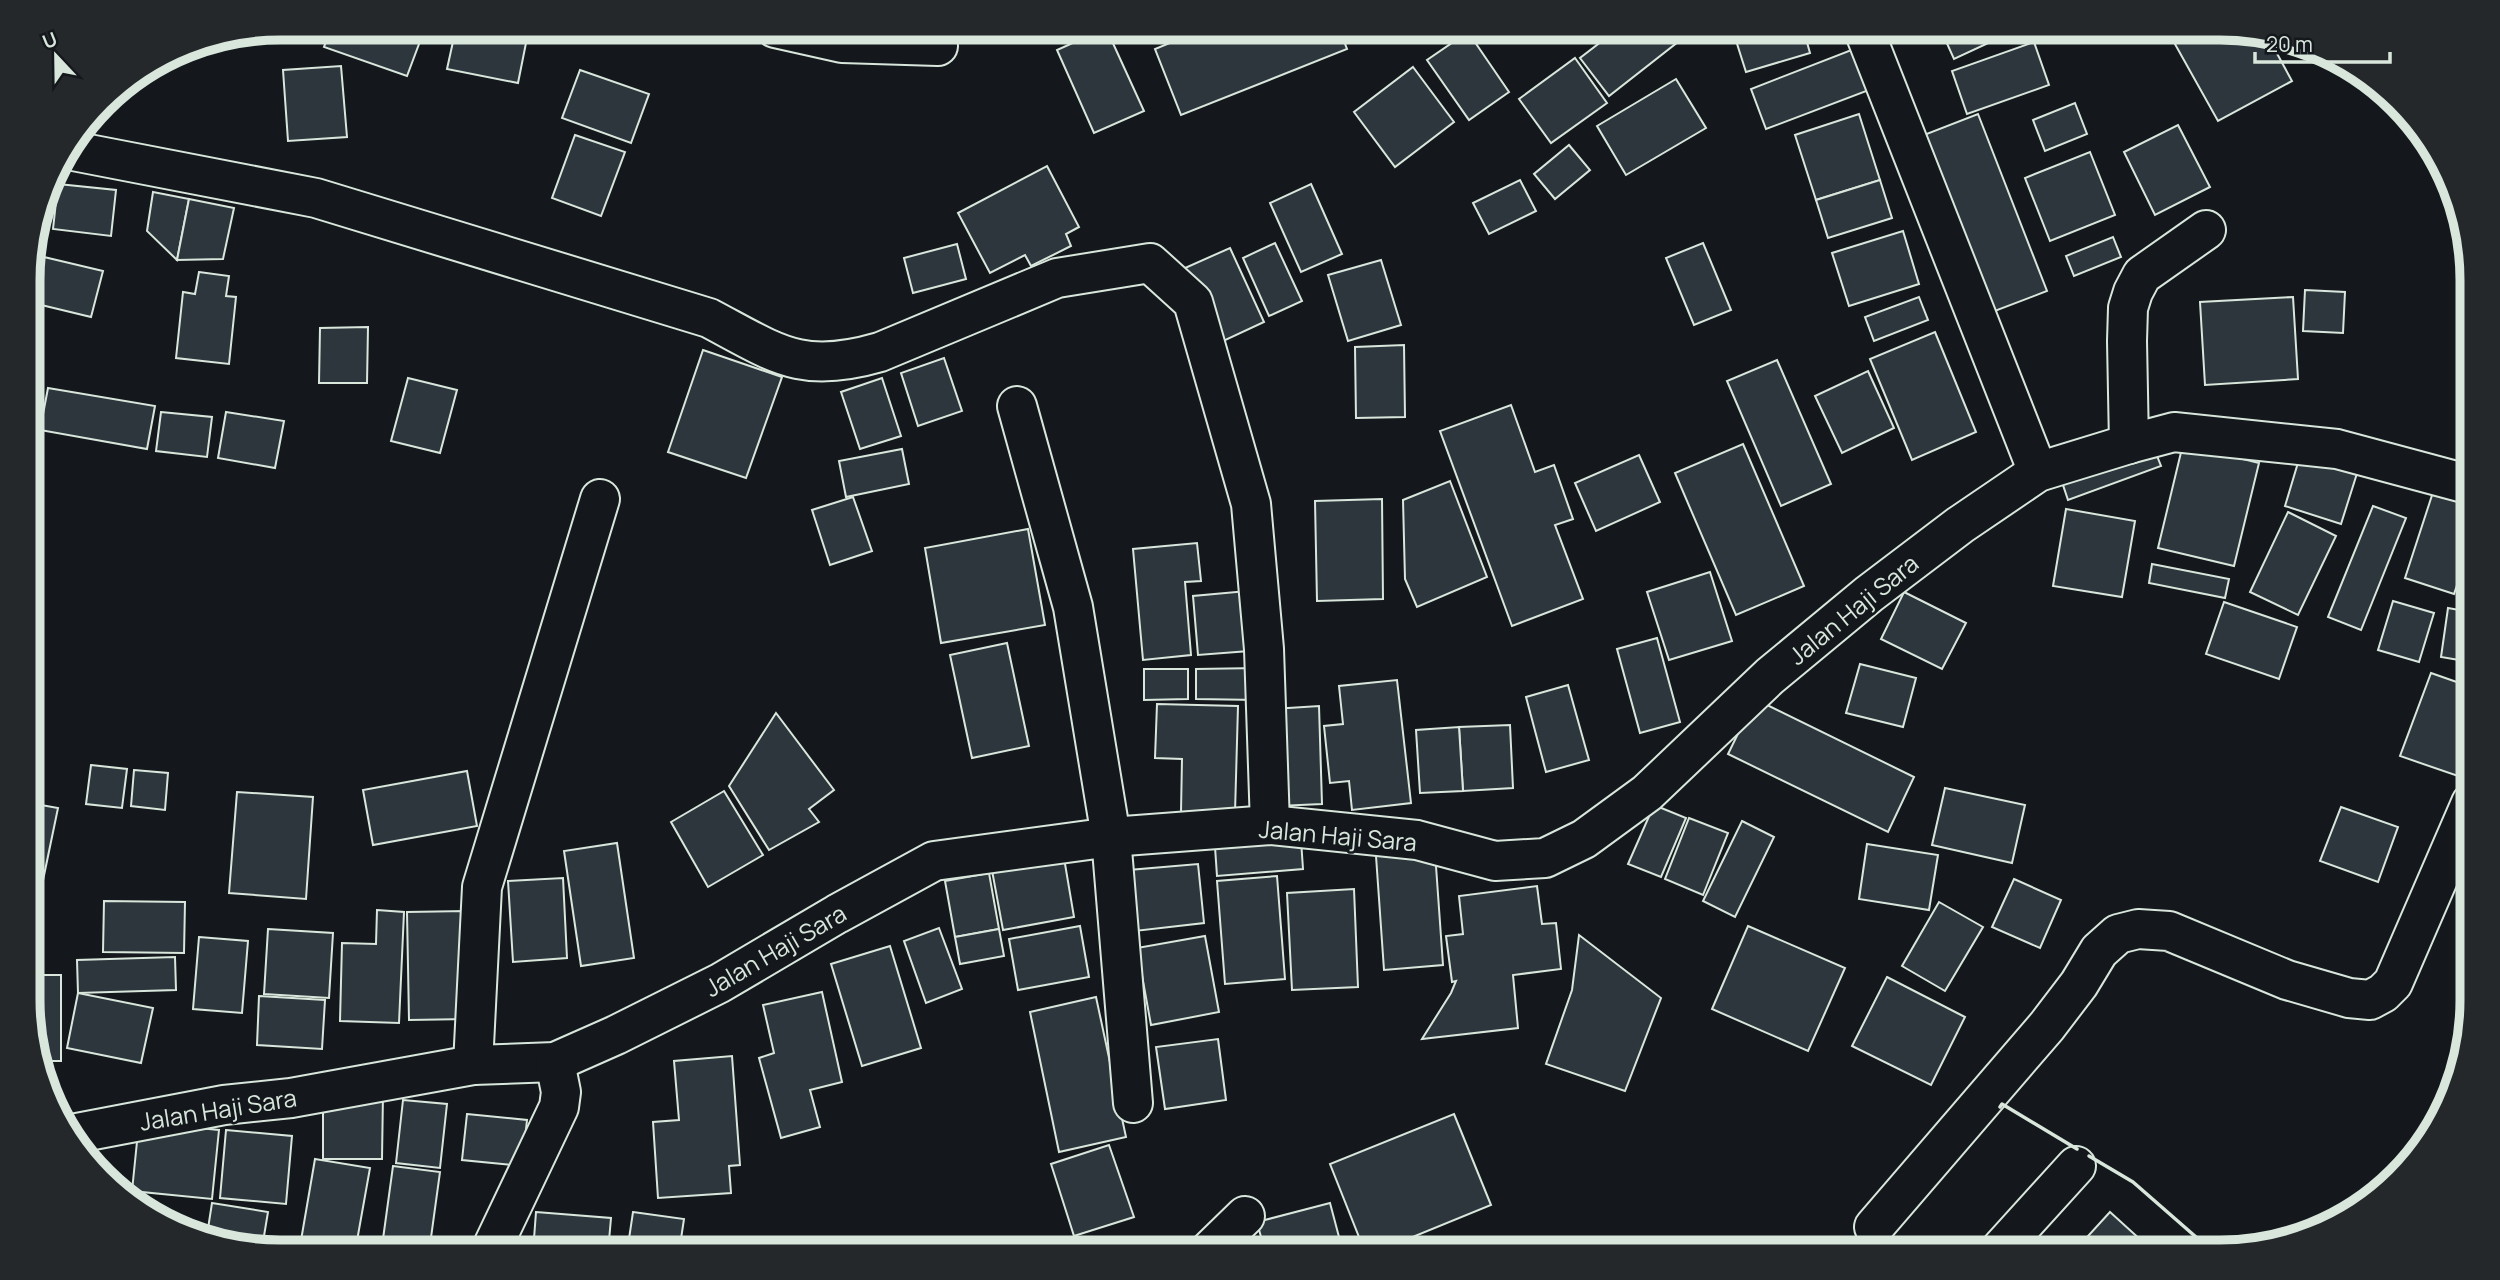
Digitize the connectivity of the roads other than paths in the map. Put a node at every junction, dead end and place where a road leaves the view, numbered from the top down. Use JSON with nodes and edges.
{"nodes":[{"id":1,"x":829,"y":40,"type":"edge"},
{"id":2,"x":1868,"y":40,"type":"edge"},
{"id":3,"x":938,"y":46,"type":"dead end"},
{"id":4,"x":78,"y":152,"type":"edge"},
{"id":5,"x":2206,"y":230,"type":"dead end"},
{"id":6,"x":1017,"y":406,"type":"dead end"},
{"id":7,"x":2129,"y":444,"type":"junction"},
{"id":8,"x":2038,"y":472,"type":"junction"},
{"id":9,"x":2460,"y":482,"type":"edge"},
{"id":10,"x":600,"y":499,"type":"dead end"},
{"id":11,"x":1270,"y":825,"type":"junction"},
{"id":12,"x":2460,"y":830,"type":"edge"},
{"id":13,"x":1111,"y":837,"type":"junction"},
{"id":14,"x":555,"y":1062,"type":"junction"},
{"id":15,"x":473,"y":1065,"type":"junction"},
{"id":16,"x":1133,"y":1103,"type":"dead end"},
{"id":17,"x":81,"y":1132,"type":"edge"},
{"id":18,"x":2076,"y":1166,"type":"dead end"},
{"id":19,"x":1245,"y":1216,"type":"dead end"},
{"id":20,"x":1874,"y":1227,"type":"dead end"},
{"id":21,"x":2010,"y":1239,"type":"edge"},
{"id":22,"x":496,"y":1240,"type":"edge"},
{"id":23,"x":1221,"y":1240,"type":"edge"}],
"edges":[{"from":1,"to":3,"type":"street"},
{"from":2,"to":8,"type":"street"},
{"from":4,"to":11,"type":"street"},
{"from":5,"to":7,"type":"street"},
{"from":6,"to":13,"type":"street"},
{"from":7,"to":8,"type":"street","name":"Jalan Haji Sara"},
{"from":7,"to":9,"type":"street","name":"Jalan Haji Sara"},
{"from":8,"to":11,"type":"street","name":"Jalan Haji Sara"},
{"from":10,"to":15,"type":"street"},
{"from":11,"to":13,"type":"street","name":"Jalan Haji Sara"},
{"from":12,"to":20,"type":"street"},
{"from":13,"to":14,"type":"street","name":"Jalan Haji Sara"},
{"from":13,"to":16,"type":"street"},
{"from":14,"to":15,"type":"street","name":"Jalan Haji Sara"},
{"from":14,"to":22,"type":"street"},
{"from":15,"to":17,"type":"street","name":"Jalan Haji Sara"},
{"from":18,"to":21,"type":"street"},
{"from":19,"to":23,"type":"street"}]}
